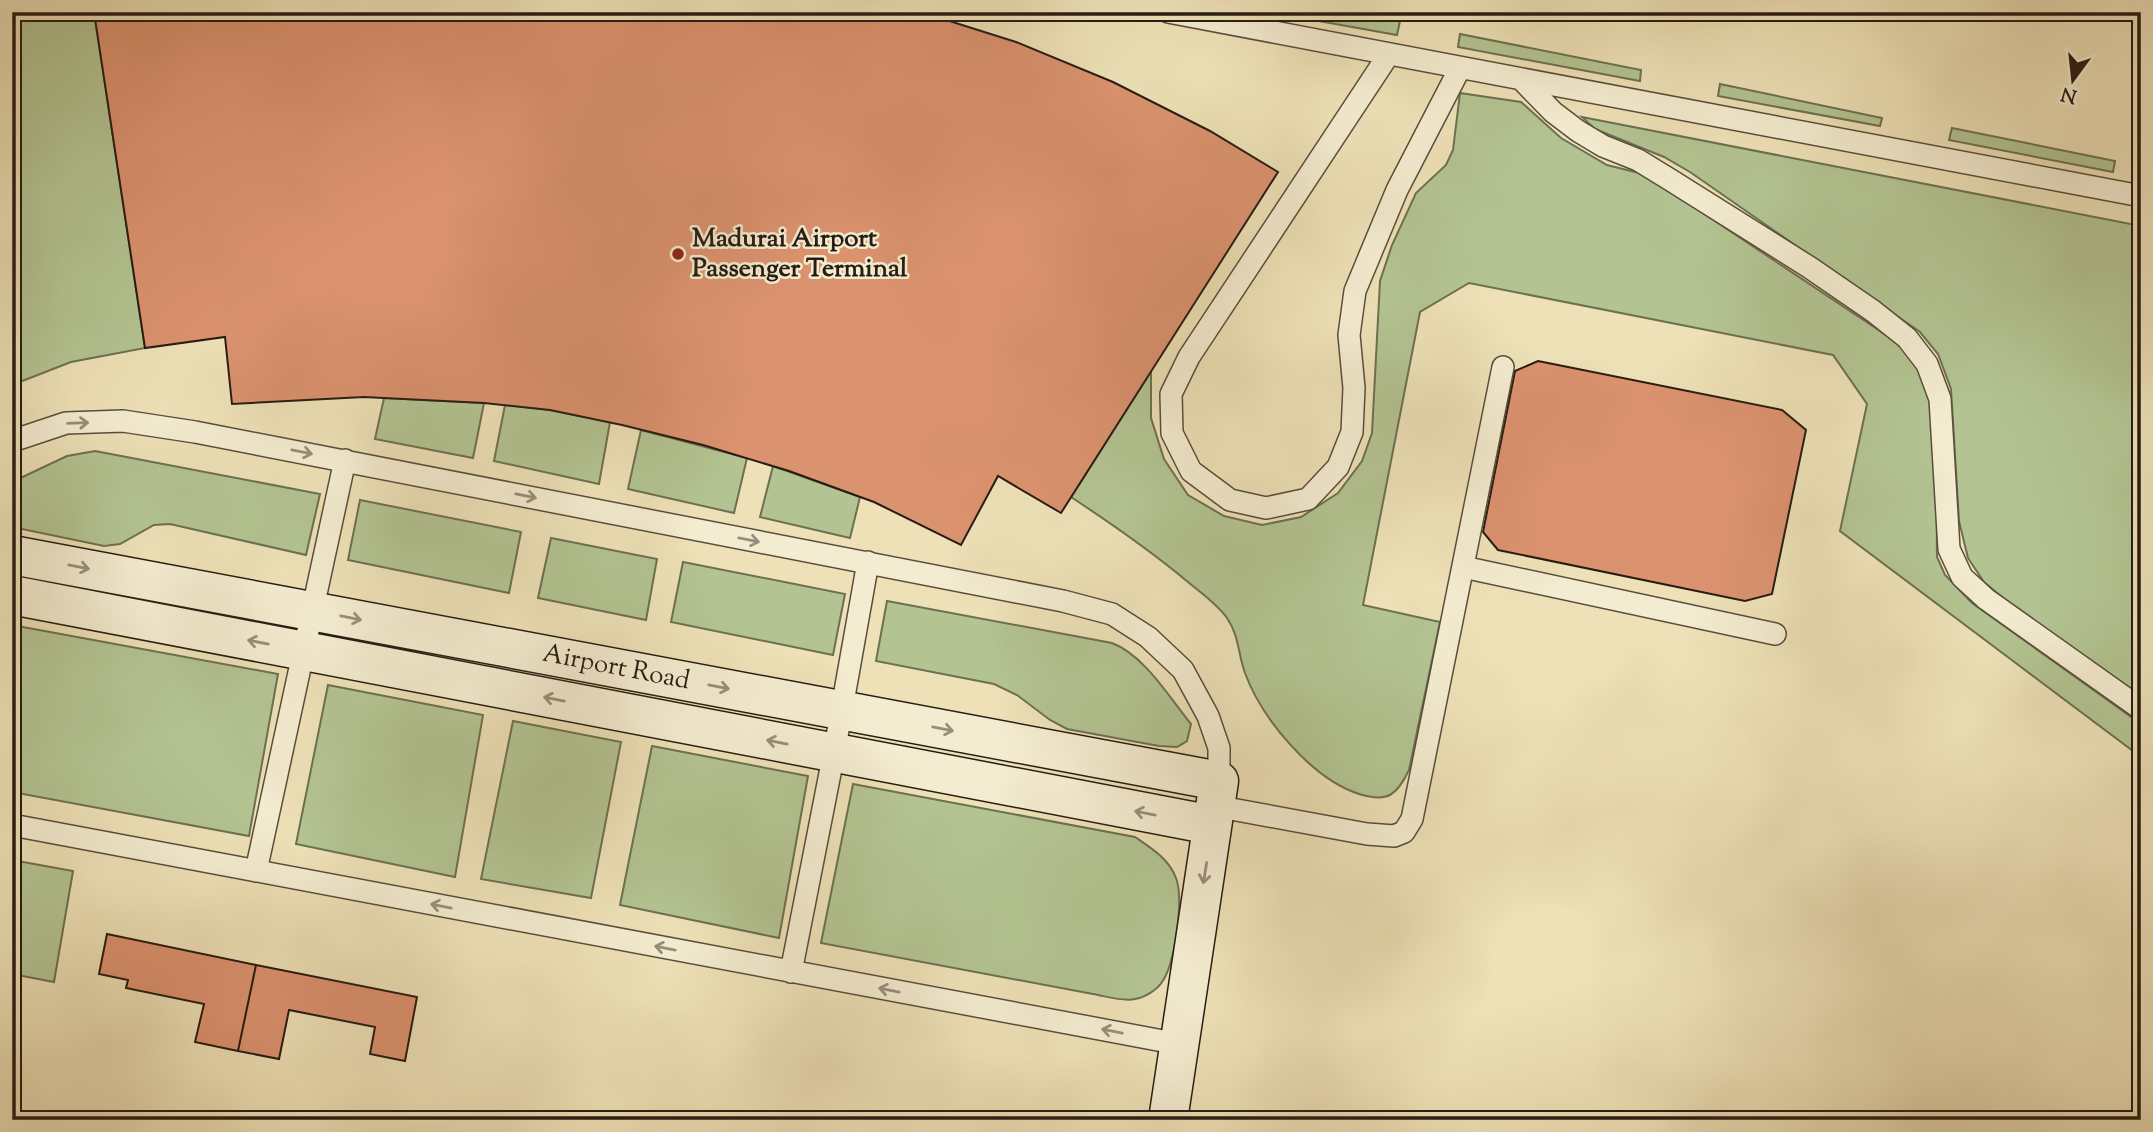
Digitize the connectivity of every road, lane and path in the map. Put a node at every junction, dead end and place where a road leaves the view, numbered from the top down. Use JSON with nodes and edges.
{"nodes":[{"id":1,"x":1172,"y":13,"type":"edge"},
{"id":2,"x":1389,"y":54,"type":"junction"},
{"id":3,"x":1460,"y":68,"type":"junction"},
{"id":4,"x":1521,"y":79,"type":"junction"},
{"id":5,"x":2141,"y":196,"type":"edge"},
{"id":6,"x":1503,"y":367,"type":"dead end"},
{"id":7,"x":12,"y":441,"type":"edge"},
{"id":8,"x":345,"y":460,"type":"junction"},
{"id":9,"x":12,"y":555,"type":"edge"},
{"id":10,"x":868,"y":562,"type":"junction"},
{"id":11,"x":1463,"y":567,"type":"junction"},
{"id":12,"x":12,"y":595,"type":"edge"},
{"id":13,"x":313,"y":611,"type":"junction"},
{"id":14,"x":1775,"y":634,"type":"dead end"},
{"id":15,"x":304,"y":651,"type":"junction"},
{"id":16,"x":2141,"y":709,"type":"edge"},
{"id":17,"x":841,"y":710,"type":"junction"},
{"id":18,"x":834,"y":753,"type":"junction"},
{"id":19,"x":1215,"y":804,"type":"junction"},
{"id":20,"x":12,"y":825,"type":"edge"},
{"id":21,"x":256,"y":871,"type":"junction"},
{"id":22,"x":791,"y":972,"type":"junction"},
{"id":23,"x":1179,"y":1044,"type":"junction"},
{"id":24,"x":1168,"y":1120,"type":"edge"}],
"edges":[{"from":1,"to":2,"type":"lane"},
{"from":2,"to":3,"type":"lane"},
{"from":2,"to":3,"type":"lane"},
{"from":3,"to":4,"type":"lane"},
{"from":4,"to":5,"type":"lane"},
{"from":4,"to":16,"type":"lane"},
{"from":6,"to":11,"type":"lane"},
{"from":7,"to":8,"type":"lane","one_way":true},
{"from":8,"to":10,"type":"lane","one_way":true},
{"from":8,"to":13,"type":"lane"},
{"from":9,"to":13,"type":"main road","name":"Airport Road","one_way":true},
{"from":10,"to":17,"type":"lane"},
{"from":10,"to":19,"type":"lane"},
{"from":11,"to":14,"type":"lane"},
{"from":11,"to":19,"type":"lane"},
{"from":15,"to":12,"type":"main road","name":"Airport Road","one_way":true},
{"from":13,"to":15,"type":"lane"},
{"from":13,"to":17,"type":"main road","name":"Airport Road","one_way":true},
{"from":18,"to":15,"type":"main road","name":"Airport Road","one_way":true},
{"from":15,"to":21,"type":"lane"},
{"from":17,"to":18,"type":"lane"},
{"from":17,"to":19,"type":"main road","name":"Airport Road","one_way":true},
{"from":19,"to":18,"type":"main road","name":"Airport Road","one_way":true},
{"from":18,"to":22,"type":"lane"},
{"from":19,"to":23,"type":"main road","one_way":true},
{"from":20,"to":21,"type":"lane"},
{"from":22,"to":21,"type":"lane","one_way":true},
{"from":23,"to":22,"type":"lane","one_way":true},
{"from":23,"to":24,"type":"main road"}]}
